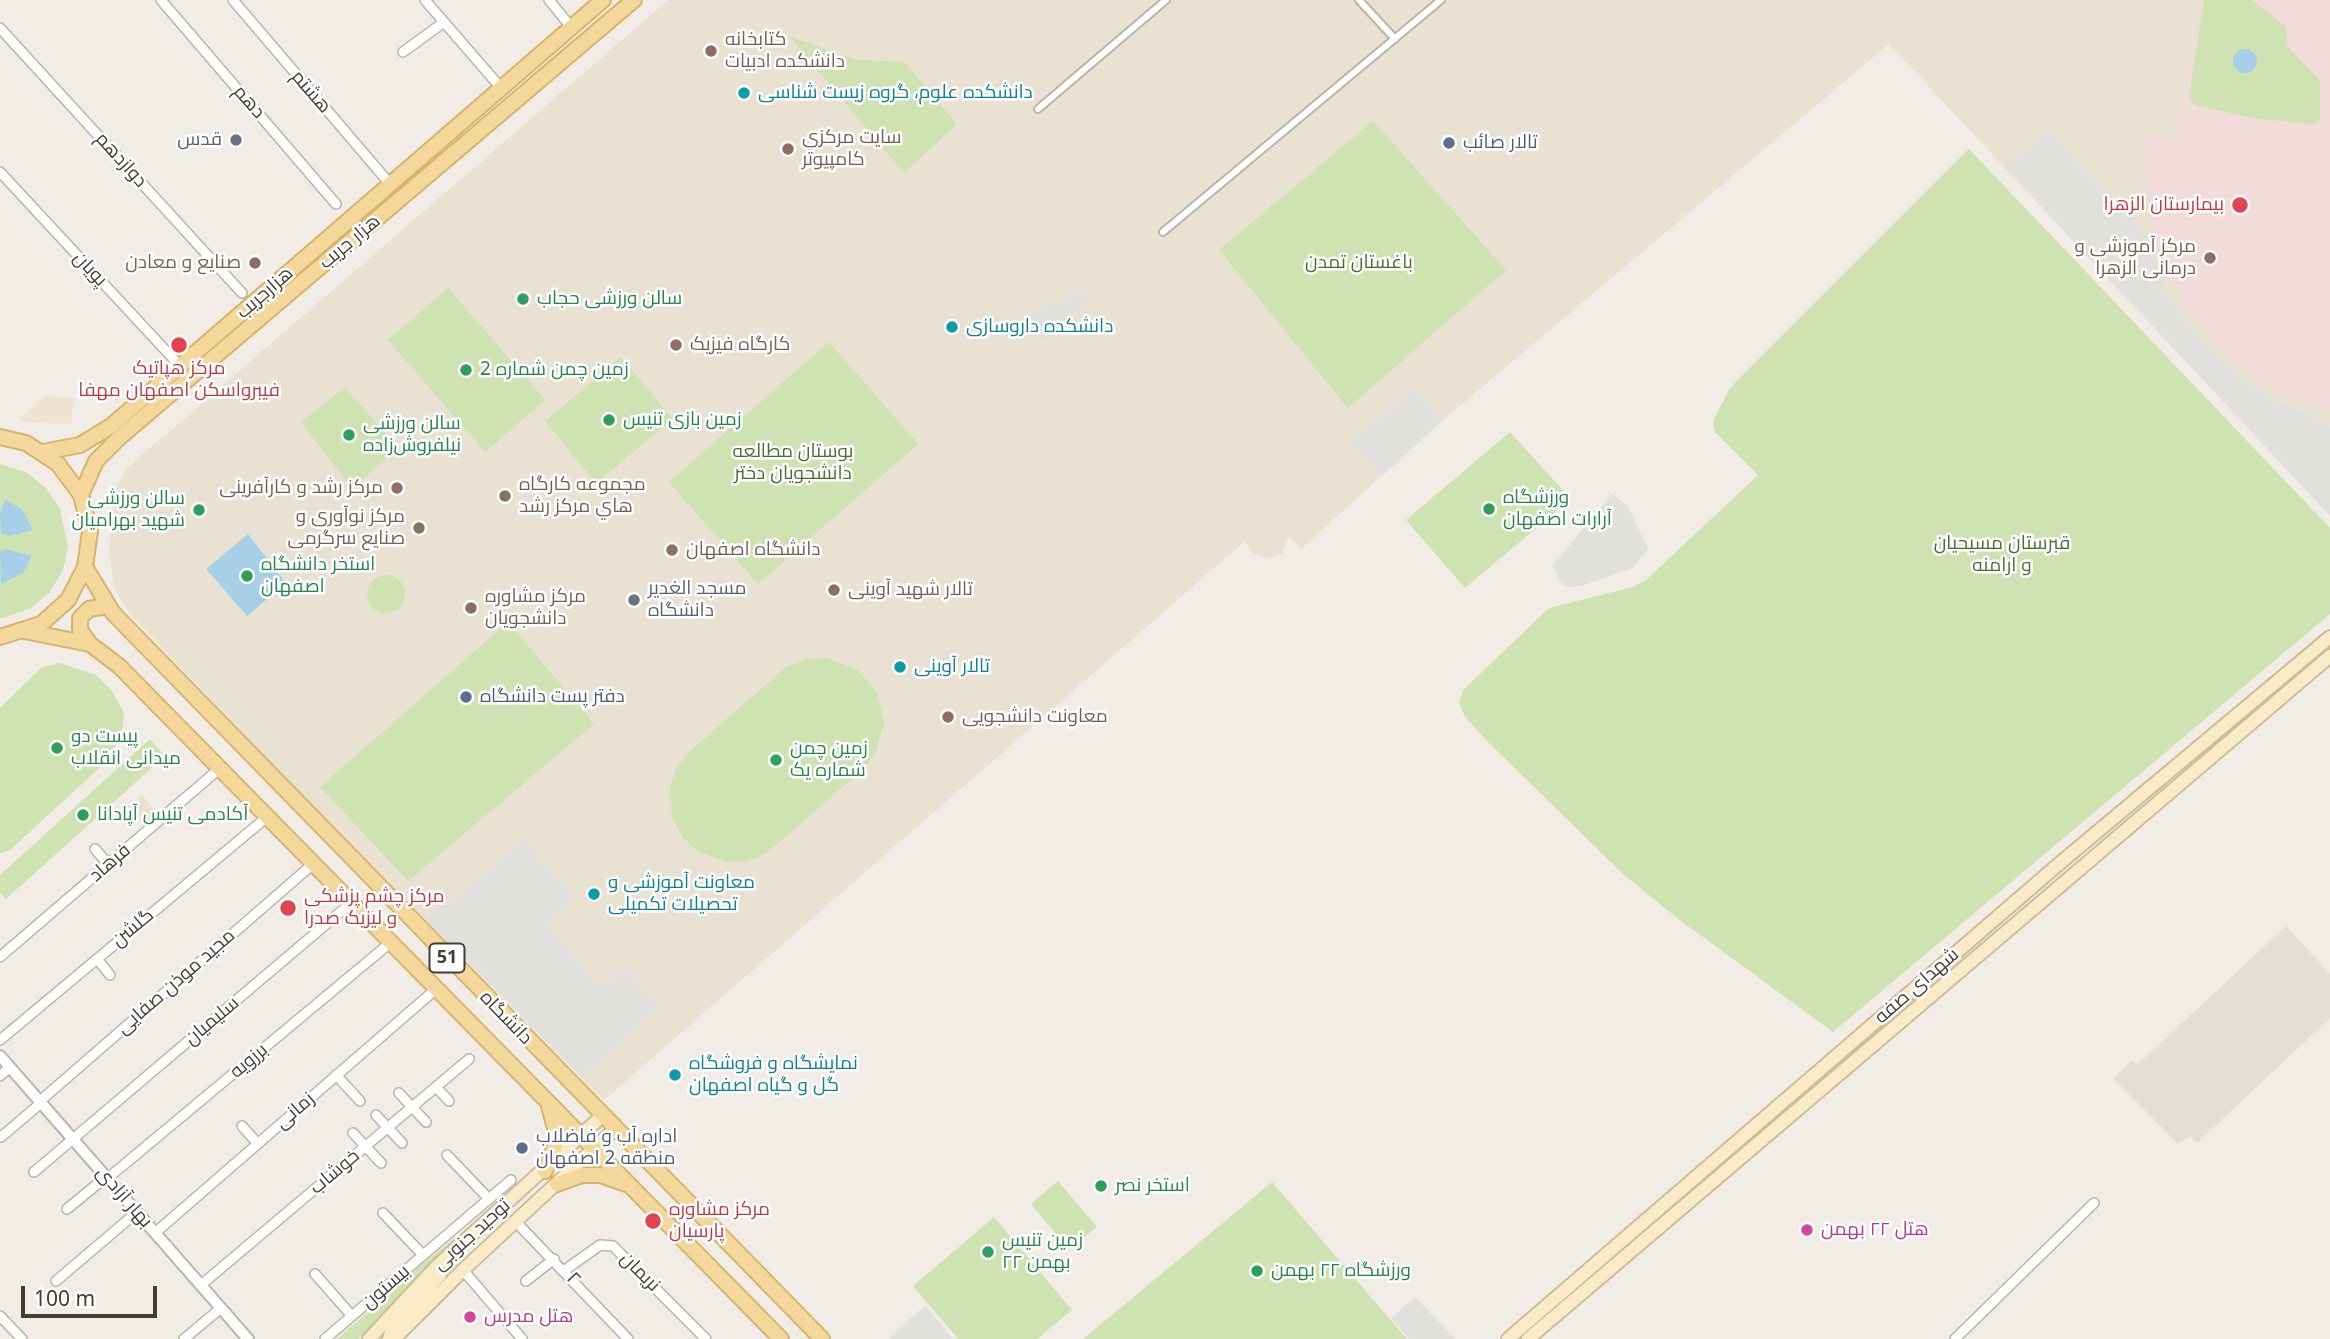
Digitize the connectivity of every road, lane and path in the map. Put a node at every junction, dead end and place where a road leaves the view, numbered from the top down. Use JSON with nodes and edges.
{"nodes":[{"id":1,"x":161,"y":0,"type":"edge"},
{"id":2,"x":233,"y":0,"type":"edge"},
{"id":3,"x":425,"y":0,"type":"edge"},
{"id":4,"x":549,"y":0,"type":"edge"},
{"id":5,"x":603,"y":0,"type":"edge"},
{"id":6,"x":634,"y":0,"type":"edge"},
{"id":7,"x":1166,"y":0,"type":"edge"},
{"id":8,"x":1359,"y":0,"type":"edge"},
{"id":9,"x":1441,"y":0,"type":"edge"},
{"id":10,"x":444,"y":22,"type":"junction"},
{"id":11,"x":571,"y":27,"type":"junction"},
{"id":12,"x":0,"y":28,"type":"edge"},
{"id":13,"x":1395,"y":38,"type":"junction"},
{"id":14,"x":403,"y":52,"type":"dead end"},
{"id":15,"x":503,"y":86,"type":"junction"},
{"id":16,"x":519,"y":98,"type":"junction"},
{"id":17,"x":1038,"y":109,"type":"dead end"},
{"id":18,"x":0,"y":172,"type":"edge"},
{"id":19,"x":390,"y":184,"type":"junction"},
{"id":20,"x":336,"y":204,"type":"dead end"},
{"id":21,"x":1163,"y":232,"type":"dead end"},
{"id":22,"x":242,"y":293,"type":"dead end"},
{"id":23,"x":230,"y":323,"type":"junction"},
{"id":24,"x":241,"y":335,"type":"junction"},
{"id":25,"x":180,"y":366,"type":"junction"},
{"id":26,"x":0,"y":437,"type":"edge"},
{"id":27,"x":43,"y":452,"type":"junction"},
{"id":28,"x":81,"y":495,"type":"junction"},
{"id":29,"x":86,"y":567,"type":"junction"},
{"id":30,"x":107,"y":606,"type":"junction"},
{"id":31,"x":24,"y":631,"type":"junction"},
{"id":32,"x":0,"y":636,"type":"edge"},
{"id":33,"x":2330,"y":637,"type":"edge"},
{"id":34,"x":90,"y":644,"type":"junction"},
{"id":35,"x":2330,"y":656,"type":"edge"},
{"id":36,"x":219,"y":769,"type":"junction"},
{"id":37,"x":267,"y":817,"type":"junction"},
{"id":38,"x":94,"y":849,"type":"dead end"},
{"id":39,"x":108,"y":864,"type":"junction"},
{"id":40,"x":313,"y":864,"type":"junction"},
{"id":41,"x":351,"y":903,"type":"junction"},
{"id":42,"x":2004,"y":911,"type":"junction"},
{"id":43,"x":2016,"y":924,"type":"junction"},
{"id":44,"x":390,"y":943,"type":"junction"},
{"id":45,"x":0,"y":957,"type":"edge"},
{"id":46,"x":97,"y":959,"type":"junction"},
{"id":47,"x":110,"y":975,"type":"dead end"},
{"id":48,"x":436,"y":989,"type":"junction"},
{"id":49,"x":0,"y":1040,"type":"edge"},
{"id":50,"x":0,"y":1056,"type":"edge"},
{"id":51,"x":469,"y":1059,"type":"dead end"},
{"id":52,"x":10,"y":1067,"type":"junction"},
{"id":53,"x":337,"y":1075,"type":"junction"},
{"id":54,"x":0,"y":1076,"type":"edge"},
{"id":55,"x":436,"y":1087,"type":"junction"},
{"id":56,"x":399,"y":1093,"type":"dead end"},
{"id":57,"x":360,"y":1101,"type":"dead end"},
{"id":58,"x":449,"y":1101,"type":"dead end"},
{"id":59,"x":41,"y":1102,"type":"junction"},
{"id":60,"x":548,"y":1104,"type":"junction"},
{"id":61,"x":412,"y":1107,"type":"junction"},
{"id":62,"x":376,"y":1115,"type":"dead end"},
{"id":63,"x":601,"y":1116,"type":"junction"},
{"id":64,"x":426,"y":1122,"type":"dead end"},
{"id":65,"x":242,"y":1126,"type":"dead end"},
{"id":66,"x":387,"y":1128,"type":"junction"},
{"id":67,"x":615,"y":1129,"type":"junction"},
{"id":68,"x":353,"y":1133,"type":"dead end"},
{"id":69,"x":580,"y":1136,"type":"junction"},
{"id":70,"x":1,"y":1137,"type":"edge"},
{"id":71,"x":73,"y":1139,"type":"junction"},
{"id":72,"x":401,"y":1143,"type":"dead end"},
{"id":73,"x":258,"y":1144,"type":"junction"},
{"id":74,"x":365,"y":1147,"type":"junction"},
{"id":75,"x":594,"y":1150,"type":"junction"},
{"id":76,"x":447,"y":1155,"type":"dead end"},
{"id":77,"x":381,"y":1164,"type":"dead end"},
{"id":78,"x":545,"y":1171,"type":"junction"},
{"id":79,"x":34,"y":1172,"type":"dead end"},
{"id":80,"x":107,"y":1178,"type":"junction"},
{"id":81,"x":511,"y":1180,"type":"dead end"},
{"id":82,"x":557,"y":1184,"type":"junction"},
{"id":83,"x":631,"y":1186,"type":"junction"},
{"id":84,"x":489,"y":1199,"type":"junction"},
{"id":85,"x":2094,"y":1203,"type":"dead end"},
{"id":86,"x":67,"y":1209,"type":"dead end"},
{"id":87,"x":137,"y":1212,"type":"junction"},
{"id":88,"x":383,"y":1213,"type":"dead end"},
{"id":89,"x":516,"y":1222,"type":"junction"},
{"id":90,"x":155,"y":1233,"type":"junction"},
{"id":91,"x":423,"y":1255,"type":"junction"},
{"id":92,"x":554,"y":1259,"type":"junction"},
{"id":93,"x":438,"y":1265,"type":"junction"},
{"id":94,"x":463,"y":1270,"type":"junction"},
{"id":95,"x":565,"y":1270,"type":"junction"},
{"id":96,"x":316,"y":1275,"type":"dead end"},
{"id":97,"x":56,"y":1281,"type":"dead end"},
{"id":98,"x":526,"y":1281,"type":"dead end"},
{"id":99,"x":201,"y":1285,"type":"junction"},
{"id":100,"x":221,"y":1308,"type":"junction"},
{"id":101,"x":0,"y":1316,"type":"edge"},
{"id":102,"x":352,"y":1316,"type":"junction"},
{"id":103,"x":1554,"y":1317,"type":"junction"},
{"id":104,"x":776,"y":1336,"type":"edge"},
{"id":105,"x":22,"y":1339,"type":"edge"},
{"id":106,"x":184,"y":1339,"type":"edge"},
{"id":107,"x":248,"y":1339,"type":"edge"},
{"id":108,"x":325,"y":1339,"type":"edge"},
{"id":109,"x":369,"y":1339,"type":"edge"},
{"id":110,"x":392,"y":1339,"type":"edge"},
{"id":111,"x":522,"y":1339,"type":"edge"},
{"id":112,"x":628,"y":1339,"type":"edge"},
{"id":113,"x":706,"y":1339,"type":"edge"},
{"id":114,"x":822,"y":1339,"type":"edge"},
{"id":115,"x":1508,"y":1339,"type":"edge"},
{"id":116,"x":1528,"y":1339,"type":"edge"},
{"id":117,"x":1547,"y":1339,"type":"edge"},
{"id":118,"x":1955,"y":1339,"type":"edge"}],
"edges":[{"from":1,"to":20,"type":"street","name":"دهم"},
{"from":2,"to":19,"type":"street","name":"هشتم"},
{"from":3,"to":10,"type":"street"},
{"from":4,"to":11,"type":"street"},
{"from":5,"to":11,"type":"main road","name":"هزارجریب"},
{"from":6,"to":16,"type":"main road","name":"هزار جریب"},
{"from":7,"to":17,"type":"street"},
{"from":8,"to":13,"type":"street"},
{"from":9,"to":13,"type":"street"},
{"from":10,"to":14,"type":"street"},
{"from":10,"to":15,"type":"street"},
{"from":11,"to":15,"type":"main road","name":"هزارجریب"},
{"from":12,"to":22,"type":"street","name":"دوازدهم"},
{"from":13,"to":21,"type":"street"},
{"from":15,"to":16,"type":"main road"},
{"from":15,"to":19,"type":"main road","name":"هزارجریب"},
{"from":16,"to":24,"type":"main road","name":"هزار جریب"},
{"from":18,"to":25,"type":"street","name":"پویان"},
{"from":19,"to":23,"type":"main road","name":"هزارجریب"},
{"from":23,"to":24,"type":"main road"},
{"from":23,"to":25,"type":"main road","name":"هزارجریب"},
{"from":24,"to":28,"type":"main road","name":"هزار جریب"},
{"from":25,"to":27,"type":"main road","name":"هزارجریب"},
{"from":26,"to":27,"type":"main road"},
{"from":27,"to":28,"type":"main road"},
{"from":28,"to":29,"type":"main road"},
{"from":29,"to":30,"type":"main road","name":"دانشگاه","number":"51"},
{"from":29,"to":31,"type":"main road"},
{"from":30,"to":34,"type":"main road"},
{"from":30,"to":63,"type":"main road","name":"دانشگاه","number":"51"},
{"from":31,"to":32,"type":"main road"},
{"from":31,"to":34,"type":"main road","name":"دانشگاه","number":"51"},
{"from":33,"to":42,"type":"main road","name":"شهدای صفه"},
{"from":34,"to":36,"type":"main road","name":"دانشگاه","number":"51"},
{"from":35,"to":43,"type":"main road","name":"شهدای صفه"},
{"from":36,"to":37,"type":"main road","name":"دانشگاه","number":"51"},
{"from":36,"to":39,"type":"street","name":"فرهاد"},
{"from":37,"to":40,"type":"main road","name":"دانشگاه","number":"51"},
{"from":37,"to":46,"type":"street","name":"گلشن"},
{"from":38,"to":39,"type":"street"},
{"from":39,"to":45,"type":"street","name":"فرهاد"},
{"from":40,"to":41,"type":"main road","name":"دانشگاه","number":"51"},
{"from":40,"to":59,"type":"street","name":"مجید موذن صفایی"},
{"from":41,"to":44,"type":"main road","name":"دانشگاه","number":"51"},
{"from":41,"to":71,"type":"street","name":"سلیمیان"},
{"from":42,"to":43,"type":"main road"},
{"from":42,"to":115,"type":"main road","name":"شهدای صفه"},
{"from":43,"to":103,"type":"main road","name":"شهدای صفه"},
{"from":44,"to":48,"type":"main road","name":"دانشگاه","number":"51"},
{"from":44,"to":80,"type":"street","name":"برزویه"},
{"from":46,"to":47,"type":"street"},
{"from":46,"to":49,"type":"street","name":"گلشن"},
{"from":48,"to":53,"type":"street","name":"زمانی"},
{"from":48,"to":60,"type":"main road","name":"دانشگاه","number":"51"},
{"from":50,"to":52,"type":"street","name":"بهار آزادی"},
{"from":51,"to":55,"type":"street","name":"خوشاب"},
{"from":52,"to":54,"type":"street"},
{"from":52,"to":59,"type":"street","name":"بهار آزادی"},
{"from":53,"to":57,"type":"street"},
{"from":53,"to":73,"type":"street","name":"زمانی"},
{"from":55,"to":58,"type":"street"},
{"from":55,"to":61,"type":"street","name":"خوشاب"},
{"from":56,"to":61,"type":"street"},
{"from":59,"to":70,"type":"street","name":"مجید موذن صفایی"},
{"from":59,"to":71,"type":"street","name":"بهار آزادی"},
{"from":60,"to":69,"type":"main road","name":"دانشگاه","number":"51"},
{"from":60,"to":78,"type":"main road"},
{"from":61,"to":64,"type":"street"},
{"from":61,"to":66,"type":"street","name":"خوشاب"},
{"from":62,"to":66,"type":"street"},
{"from":63,"to":67,"type":"main road","name":"دانشگاه","number":"51"},
{"from":63,"to":69,"type":"main road","name":"توحید جنوبی"},
{"from":65,"to":73,"type":"street"},
{"from":66,"to":72,"type":"street"},
{"from":66,"to":74,"type":"street","name":"خوشاب"},
{"from":67,"to":75,"type":"main road","name":"توحید جنوبی"},
{"from":67,"to":114,"type":"main road","name":"دانشگاه","number":"51"},
{"from":68,"to":74,"type":"street"},
{"from":69,"to":75,"type":"main road","number":"51"},
{"from":69,"to":78,"type":"main road","name":"توحید جنوبی"},
{"from":71,"to":79,"type":"street","name":"سلیمیان"},
{"from":71,"to":80,"type":"street","name":"بهار آزادی"},
{"from":73,"to":90,"type":"street","name":"زمانی"},
{"from":74,"to":77,"type":"street"},
{"from":74,"to":99,"type":"street","name":"خوشاب"},
{"from":75,"to":82,"type":"main road","name":"توحید جنوبی"},
{"from":75,"to":83,"type":"main road","number":"51"},
{"from":76,"to":84,"type":"street"},
{"from":78,"to":93,"type":"main road","name":"توحید جنوبی"},
{"from":80,"to":86,"type":"street","name":"برزویه"},
{"from":80,"to":87,"type":"street","name":"بهار آزادی"},
{"from":81,"to":84,"type":"street","name":"بیستون"},
{"from":82,"to":83,"type":"main road"},
{"from":82,"to":89,"type":"main road","name":"توحید جنوبی"},
{"from":83,"to":104,"type":"main road","number":"51"},
{"from":84,"to":91,"type":"street","name":"بیستون"},
{"from":85,"to":118,"type":"street"},
{"from":87,"to":90,"type":"street","name":"بهار آزادی"},
{"from":87,"to":97,"type":"street"},
{"from":88,"to":91,"type":"street"},
{"from":89,"to":92,"type":"street","name":"۲"},
{"from":89,"to":94,"type":"main road","name":"توحید جنوبی"},
{"from":90,"to":99,"type":"street","name":"بهار آزادی"},
{"from":91,"to":102,"type":"street","name":"بیستون"},
{"from":92,"to":95,"type":"street","name":"۲"},
{"from":92,"to":98,"type":"street"},
{"from":93,"to":109,"type":"main road","name":"توحید جنوبی"},
{"from":93,"to":110,"type":"main road"},
{"from":94,"to":110,"type":"main road","name":"توحید جنوبی"},
{"from":94,"to":111,"type":"street"},
{"from":95,"to":112,"type":"street","name":"۲"},
{"from":95,"to":113,"type":"street","name":"نریمان"},
{"from":96,"to":102,"type":"street"},
{"from":99,"to":100,"type":"street","name":"بهار آزادی"},
{"from":100,"to":106,"type":"street"},
{"from":100,"to":107,"type":"street","name":"بهار آزادی"},
{"from":101,"to":105,"type":"street"},
{"from":102,"to":108,"type":"street","name":"بیستون"},
{"from":103,"to":116,"type":"main road","name":"شهدای صفه"},
{"from":103,"to":117,"type":"main road"}]}
